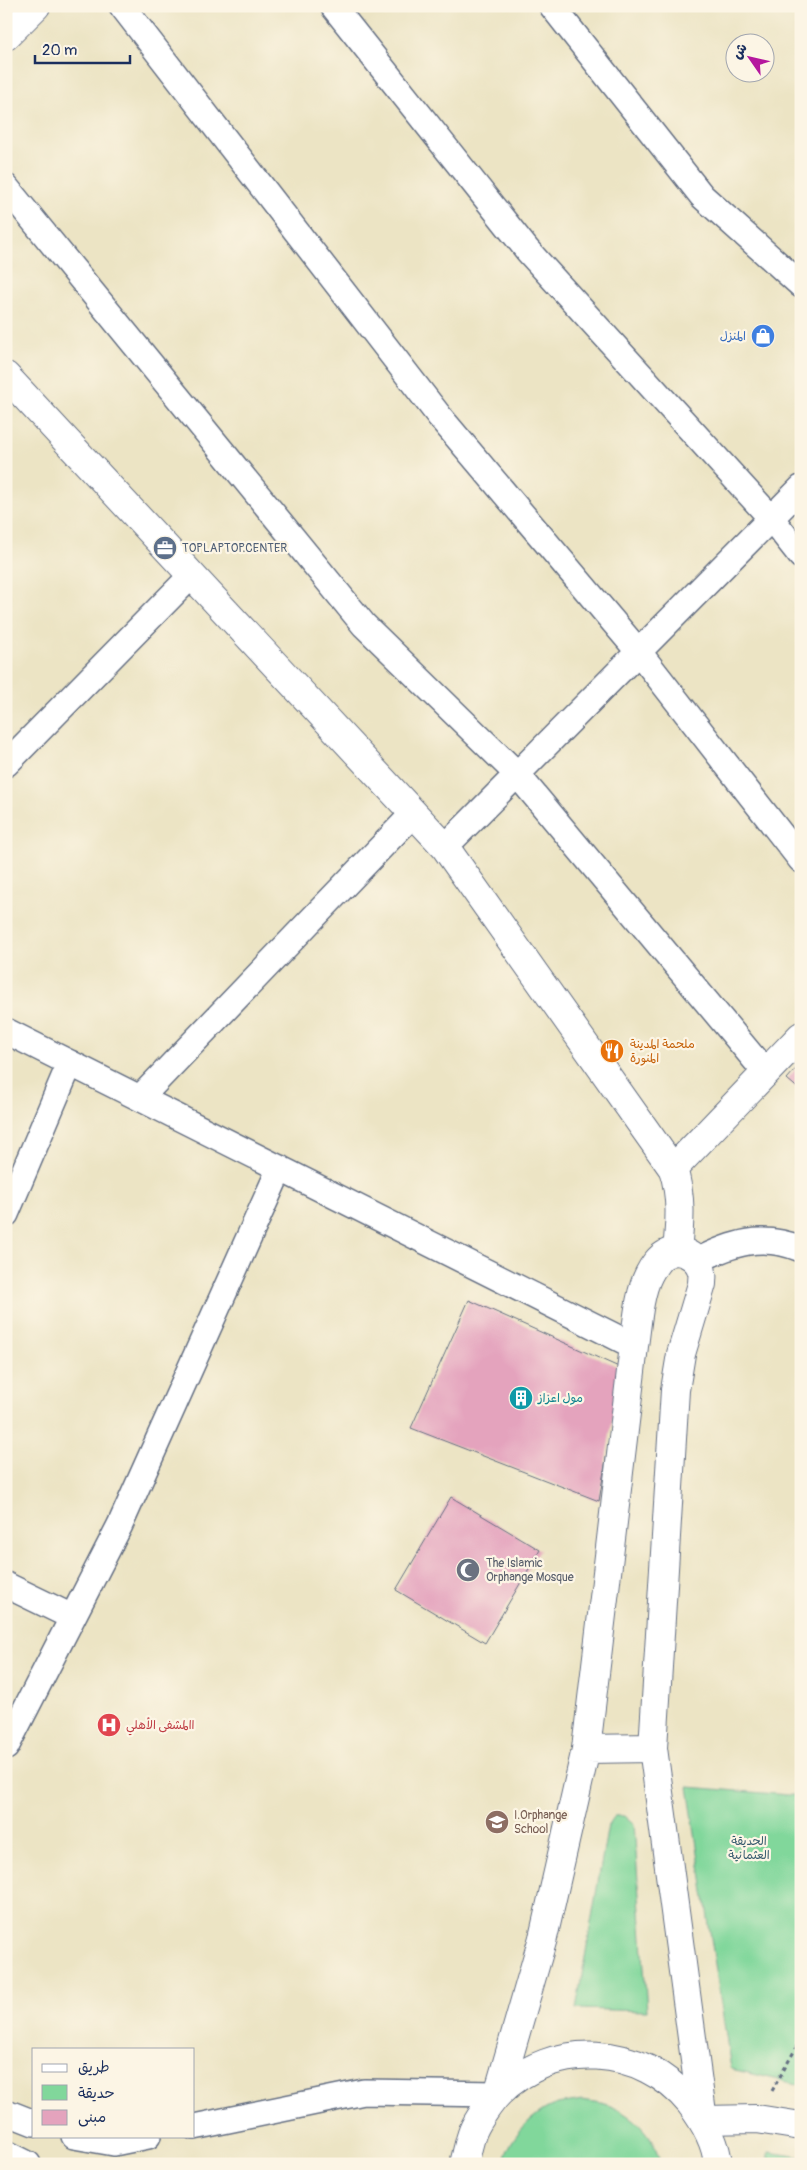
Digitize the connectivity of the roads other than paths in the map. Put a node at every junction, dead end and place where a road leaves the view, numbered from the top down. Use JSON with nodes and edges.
{"nodes":[{"id":1,"x":36,"y":6,"type":"edge"},
{"id":2,"x":122,"y":6,"type":"edge"},
{"id":3,"x":333,"y":6,"type":"edge"},
{"id":4,"x":555,"y":8,"type":"edge"},
{"id":5,"x":6,"y":36,"type":"edge"},
{"id":6,"x":6,"y":187,"type":"edge"},
{"id":7,"x":801,"y":284,"type":"edge"},
{"id":8,"x":6,"y":376,"type":"edge"},
{"id":9,"x":801,"y":488,"type":"edge"},
{"id":10,"x":771,"y":518,"type":"junction"},
{"id":11,"x":801,"y":556,"type":"edge"},
{"id":12,"x":192,"y":575,"type":"junction"},
{"id":13,"x":638,"y":651,"type":"junction"},
{"id":14,"x":10,"y":752,"type":"edge"},
{"id":15,"x":516,"y":773,"type":"junction"},
{"id":16,"x":413,"y":814,"type":"junction"},
{"id":17,"x":445,"y":847,"type":"junction"},
{"id":18,"x":801,"y":860,"type":"edge"},
{"id":19,"x":6,"y":1031,"type":"edge"},
{"id":20,"x":801,"y":1036,"type":"edge"},
{"id":21,"x":70,"y":1063,"type":"junction"},
{"id":22,"x":766,"y":1073,"type":"junction"},
{"id":23,"x":140,"y":1098,"type":"junction"},
{"id":24,"x":280,"y":1168,"type":"junction"},
{"id":25,"x":673,"y":1169,"type":"junction"},
{"id":26,"x":6,"y":1214,"type":"edge"},
{"id":27,"x":801,"y":1249,"type":"edge"},
{"id":28,"x":687,"y":1256,"type":"junction"},
{"id":29,"x":634,"y":1346,"type":"junction"},
{"id":30,"x":6,"y":1585,"type":"edge"},
{"id":31,"x":72,"y":1617,"type":"junction"},
{"id":32,"x":6,"y":1747,"type":"edge"},
{"id":33,"x":653,"y":1748,"type":"junction"},
{"id":34,"x":586,"y":1749,"type":"junction"},
{"id":35,"x":498,"y":2094,"type":"junction"},
{"id":36,"x":6,"y":2112,"type":"edge"},
{"id":37,"x":703,"y":2120,"type":"junction"},
{"id":38,"x":32,"y":2122,"type":"edge"},
{"id":39,"x":801,"y":2126,"type":"edge"},
{"id":40,"x":195,"y":2127,"type":"edge"},
{"id":41,"x":78,"y":2138,"type":"edge"},
{"id":42,"x":144,"y":2138,"type":"edge"},
{"id":43,"x":6,"y":2154,"type":"edge"},
{"id":44,"x":111,"y":2154,"type":"edge"},
{"id":45,"x":28,"y":2164,"type":"edge"},
{"id":46,"x":464,"y":2164,"type":"edge"},
{"id":47,"x":718,"y":2164,"type":"edge"}],
"edges":[{"from":1,"to":5,"type":"main road"},
{"from":2,"to":13,"type":"street"},
{"from":3,"to":10,"type":"street"},
{"from":4,"to":7,"type":"street"},
{"from":6,"to":15,"type":"street"},
{"from":8,"to":12,"type":"main road"},
{"from":9,"to":10,"type":"street"},
{"from":10,"to":11,"type":"street"},
{"from":10,"to":13,"type":"street"},
{"from":12,"to":14,"type":"street"},
{"from":12,"to":16,"type":"main road"},
{"from":13,"to":15,"type":"street"},
{"from":13,"to":18,"type":"street"},
{"from":15,"to":17,"type":"street"},
{"from":15,"to":22,"type":"street"},
{"from":16,"to":17,"type":"main road"},
{"from":16,"to":23,"type":"street"},
{"from":17,"to":25,"type":"main road"},
{"from":19,"to":21,"type":"street"},
{"from":20,"to":22,"type":"main road"},
{"from":21,"to":23,"type":"street"},
{"from":21,"to":26,"type":"street"},
{"from":22,"to":25,"type":"main road"},
{"from":23,"to":24,"type":"street"},
{"from":24,"to":29,"type":"street"},
{"from":24,"to":31,"type":"street"},
{"from":25,"to":28,"type":"main road"},
{"from":27,"to":28,"type":"street"},
{"from":28,"to":29,"type":"main road"},
{"from":28,"to":33,"type":"main road"},
{"from":29,"to":34,"type":"main road"},
{"from":30,"to":31,"type":"street"},
{"from":31,"to":32,"type":"street"},
{"from":33,"to":34,"type":"main road"},
{"from":33,"to":37,"type":"main road"},
{"from":34,"to":35,"type":"main road"},
{"from":35,"to":37,"type":"main road"},
{"from":35,"to":40,"type":"street"},
{"from":35,"to":46,"type":"main road"},
{"from":36,"to":38,"type":"street"},
{"from":37,"to":39,"type":"main road"},
{"from":37,"to":47,"type":"main road"},
{"from":41,"to":44,"type":"street"},
{"from":42,"to":44,"type":"street"},
{"from":43,"to":45,"type":"street"}]}
